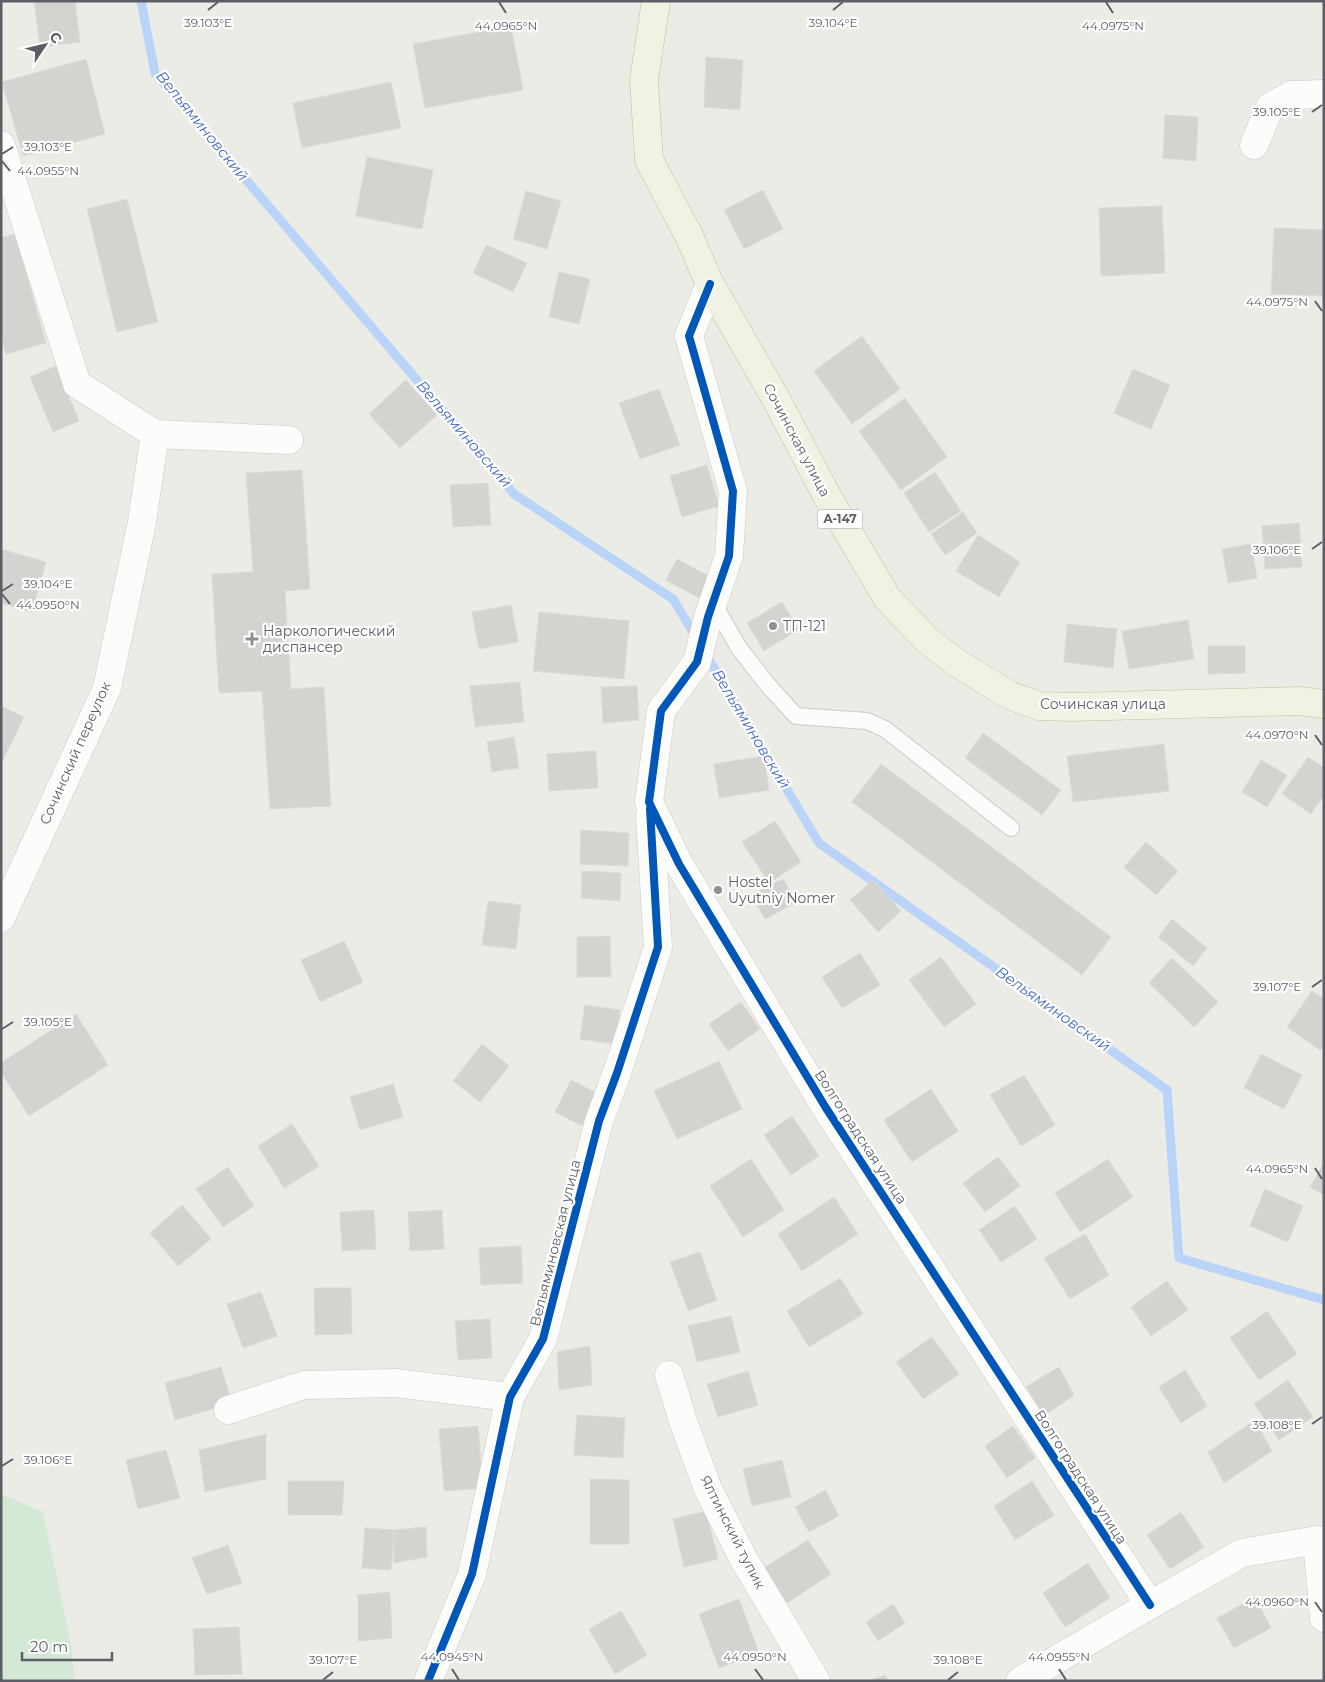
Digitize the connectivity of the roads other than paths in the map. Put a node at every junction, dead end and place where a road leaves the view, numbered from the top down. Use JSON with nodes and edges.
{"nodes":[{"id":1,"x":656,"y":1,"type":"edge"},
{"id":2,"x":1324,"y":94,"type":"edge"},
{"id":3,"x":1,"y":144,"type":"edge"},
{"id":4,"x":1254,"y":144,"type":"dead end"},
{"id":5,"x":710,"y":284,"type":"junction"},
{"id":6,"x":155,"y":434,"type":"junction"},
{"id":7,"x":289,"y":440,"type":"dead end"},
{"id":8,"x":710,"y":610,"type":"junction"},
{"id":9,"x":1324,"y":704,"type":"edge"},
{"id":10,"x":649,"y":802,"type":"junction"},
{"id":11,"x":1010,"y":828,"type":"dead end"},
{"id":12,"x":1,"y":918,"type":"edge"},
{"id":13,"x":669,"y":1375,"type":"dead end"},
{"id":14,"x":510,"y":1397,"type":"junction"},
{"id":15,"x":228,"y":1410,"type":"dead end"},
{"id":16,"x":1320,"y":1540,"type":"edge"},
{"id":17,"x":1150,"y":1605,"type":"junction"},
{"id":18,"x":1324,"y":1618,"type":"edge"},
{"id":19,"x":428,"y":1681,"type":"edge"},
{"id":20,"x":816,"y":1681,"type":"edge"},
{"id":21,"x":1020,"y":1681,"type":"edge"}],
"edges":[{"from":1,"to":5,"type":"highway","name":"Сочинская улица","number":"А-147"},
{"from":2,"to":4,"type":"street"},
{"from":3,"to":6,"type":"street"},
{"from":5,"to":8,"type":"street"},
{"from":5,"to":9,"type":"highway","name":"Сочинская улица","number":"А-147"},
{"from":6,"to":7,"type":"street"},
{"from":6,"to":12,"type":"street","name":"Сочинский переулок"},
{"from":8,"to":10,"type":"street"},
{"from":8,"to":11,"type":"lane"},
{"from":10,"to":14,"type":"street","name":"Вельяминовская улица"},
{"from":10,"to":17,"type":"street","name":"Волгоградская улица"},
{"from":13,"to":20,"type":"street","name":"Ялтинский тупик"},
{"from":14,"to":15,"type":"street"},
{"from":14,"to":19,"type":"street","name":"Вельяминовская улица"},
{"from":16,"to":17,"type":"street"},
{"from":16,"to":18,"type":"street"},
{"from":17,"to":21,"type":"street"}]}
